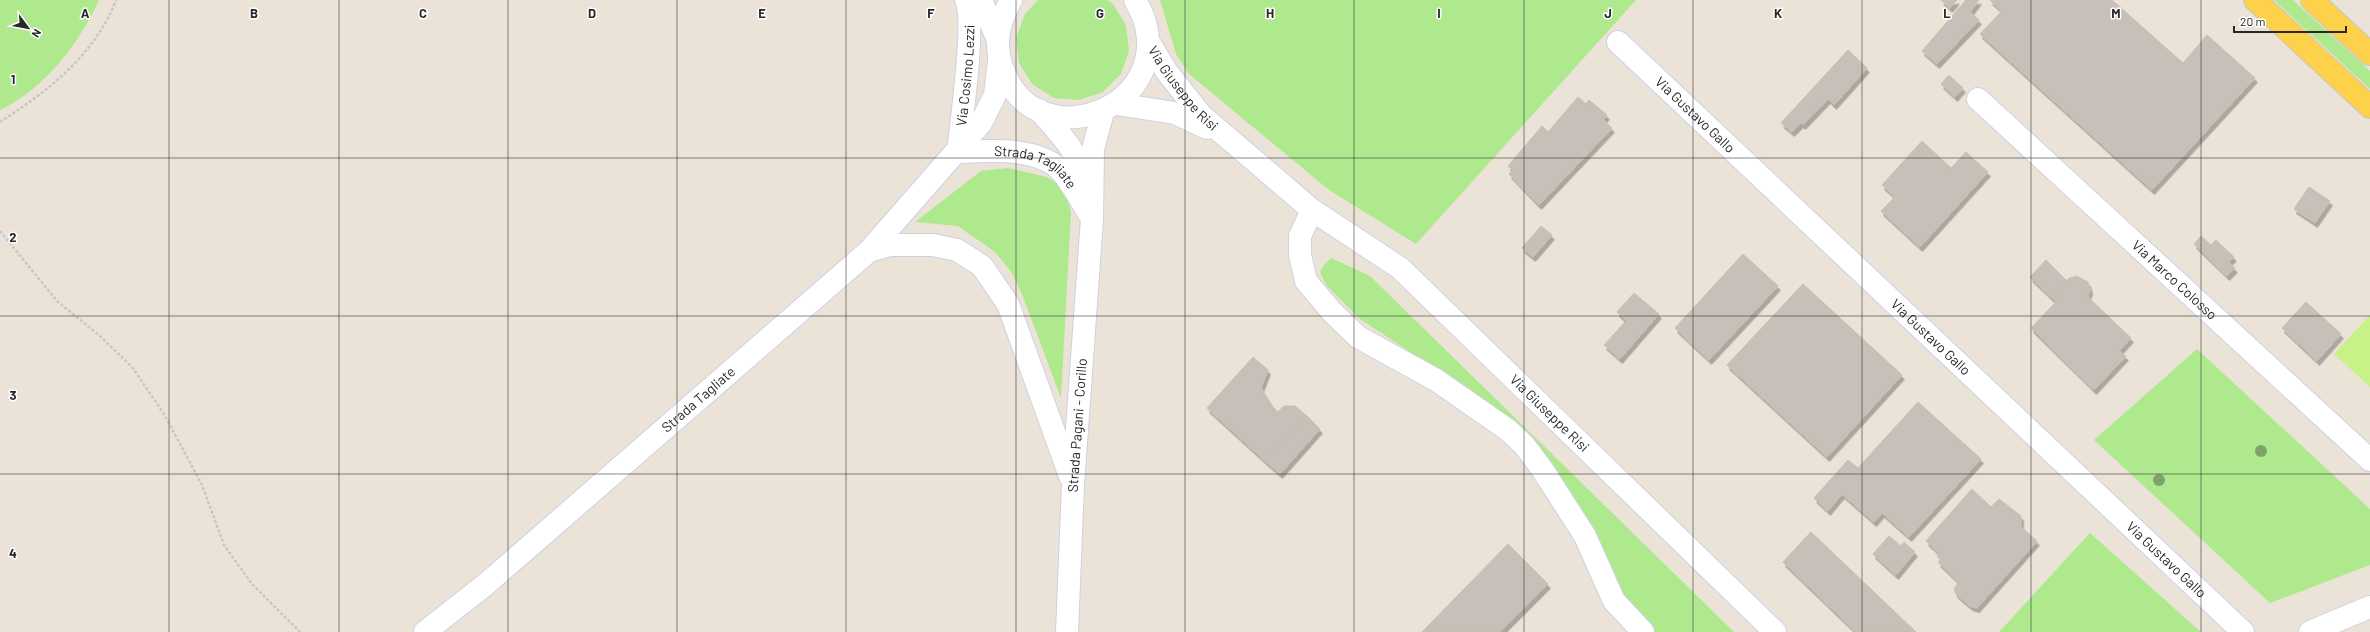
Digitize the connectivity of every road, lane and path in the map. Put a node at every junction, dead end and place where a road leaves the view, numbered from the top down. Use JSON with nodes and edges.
{"nodes":[{"id":1,"x":116,"y":0,"type":"edge"},
{"id":2,"x":966,"y":0,"type":"edge"},
{"id":3,"x":981,"y":0,"type":"edge"},
{"id":4,"x":1011,"y":0,"type":"edge"},
{"id":5,"x":1134,"y":0,"type":"edge"},
{"id":6,"x":2255,"y":0,"type":"edge"},
{"id":7,"x":2312,"y":0,"type":"edge"},
{"id":8,"x":997,"y":38,"type":"junction"},
{"id":9,"x":1148,"y":41,"type":"junction"},
{"id":10,"x":1618,"y":42,"type":"dead end"},
{"id":11,"x":2370,"y":54,"type":"edge"},
{"id":12,"x":999,"y":61,"type":"junction"},
{"id":13,"x":1978,"y":100,"type":"dead end"},
{"id":14,"x":2370,"y":107,"type":"edge"},
{"id":15,"x":1109,"y":108,"type":"junction"},
{"id":16,"x":1039,"y":110,"type":"junction"},
{"id":17,"x":0,"y":122,"type":"edge"},
{"id":18,"x":1221,"y":134,"type":"junction"},
{"id":19,"x":958,"y":152,"type":"junction"},
{"id":20,"x":1312,"y":210,"type":"junction"},
{"id":21,"x":1092,"y":219,"type":"junction"},
{"id":22,"x":0,"y":232,"type":"edge"},
{"id":23,"x":869,"y":251,"type":"junction"},
{"id":24,"x":2370,"y":460,"type":"edge"},
{"id":25,"x":1073,"y":485,"type":"junction"},
{"id":26,"x":2370,"y":607,"type":"edge"},
{"id":27,"x":300,"y":632,"type":"edge"},
{"id":28,"x":424,"y":632,"type":"edge"},
{"id":29,"x":1067,"y":632,"type":"edge"},
{"id":30,"x":1642,"y":632,"type":"edge"},
{"id":31,"x":1775,"y":632,"type":"edge"},
{"id":32,"x":2243,"y":632,"type":"edge"},
{"id":33,"x":2310,"y":632,"type":"edge"}],
"edges":[{"from":1,"to":17,"type":"path"},
{"from":2,"to":19,"type":"street","name":"Via Cosimo Lezzi"},
{"from":3,"to":8,"type":"street","name":"Via Cosimo Lezzi"},
{"from":4,"to":8,"type":"street","name":"Strada Pagani - Corillo"},
{"from":5,"to":9,"type":"street","name":"Strada Pagani - Corillo"},
{"from":6,"to":14,"type":"main road"},
{"from":7,"to":11,"type":"main road"},
{"from":8,"to":12,"type":"street","name":"Strada Pagani - Corillo"},
{"from":9,"to":15,"type":"street","name":"Strada Pagani - Corillo"},
{"from":9,"to":18,"type":"street","name":"Via Giuseppe Risi"},
{"from":10,"to":32,"type":"street","name":"Via Gustavo Gallo"},
{"from":12,"to":16,"type":"street","name":"Strada Pagani - Corillo"},
{"from":12,"to":19,"type":"street","name":"Strada Tagliate"},
{"from":13,"to":24,"type":"street","name":"Via Marco Colosso"},
{"from":15,"to":16,"type":"street","name":"Strada Pagani - Corillo"},
{"from":15,"to":18,"type":"street","name":"Via Giuseppe Risi"},
{"from":15,"to":21,"type":"street","name":"Strada Pagani - Corillo"},
{"from":16,"to":21,"type":"street","name":"Strada Pagani - Corillo"},
{"from":18,"to":20,"type":"street","name":"Via Giuseppe Risi"},
{"from":19,"to":21,"type":"street","name":"Strada Tagliate"},
{"from":19,"to":23,"type":"street","name":"Strada Tagliate"},
{"from":20,"to":30,"type":"street"},
{"from":20,"to":31,"type":"street","name":"Via Giuseppe Risi"},
{"from":21,"to":25,"type":"street","name":"Strada Pagani - Corillo"},
{"from":22,"to":27,"type":"path"},
{"from":23,"to":25,"type":"street"},
{"from":23,"to":28,"type":"street","name":"Strada Tagliate"},
{"from":25,"to":29,"type":"street","name":"Strada Pagani - Corillo"},
{"from":26,"to":33,"type":"street"}]}
